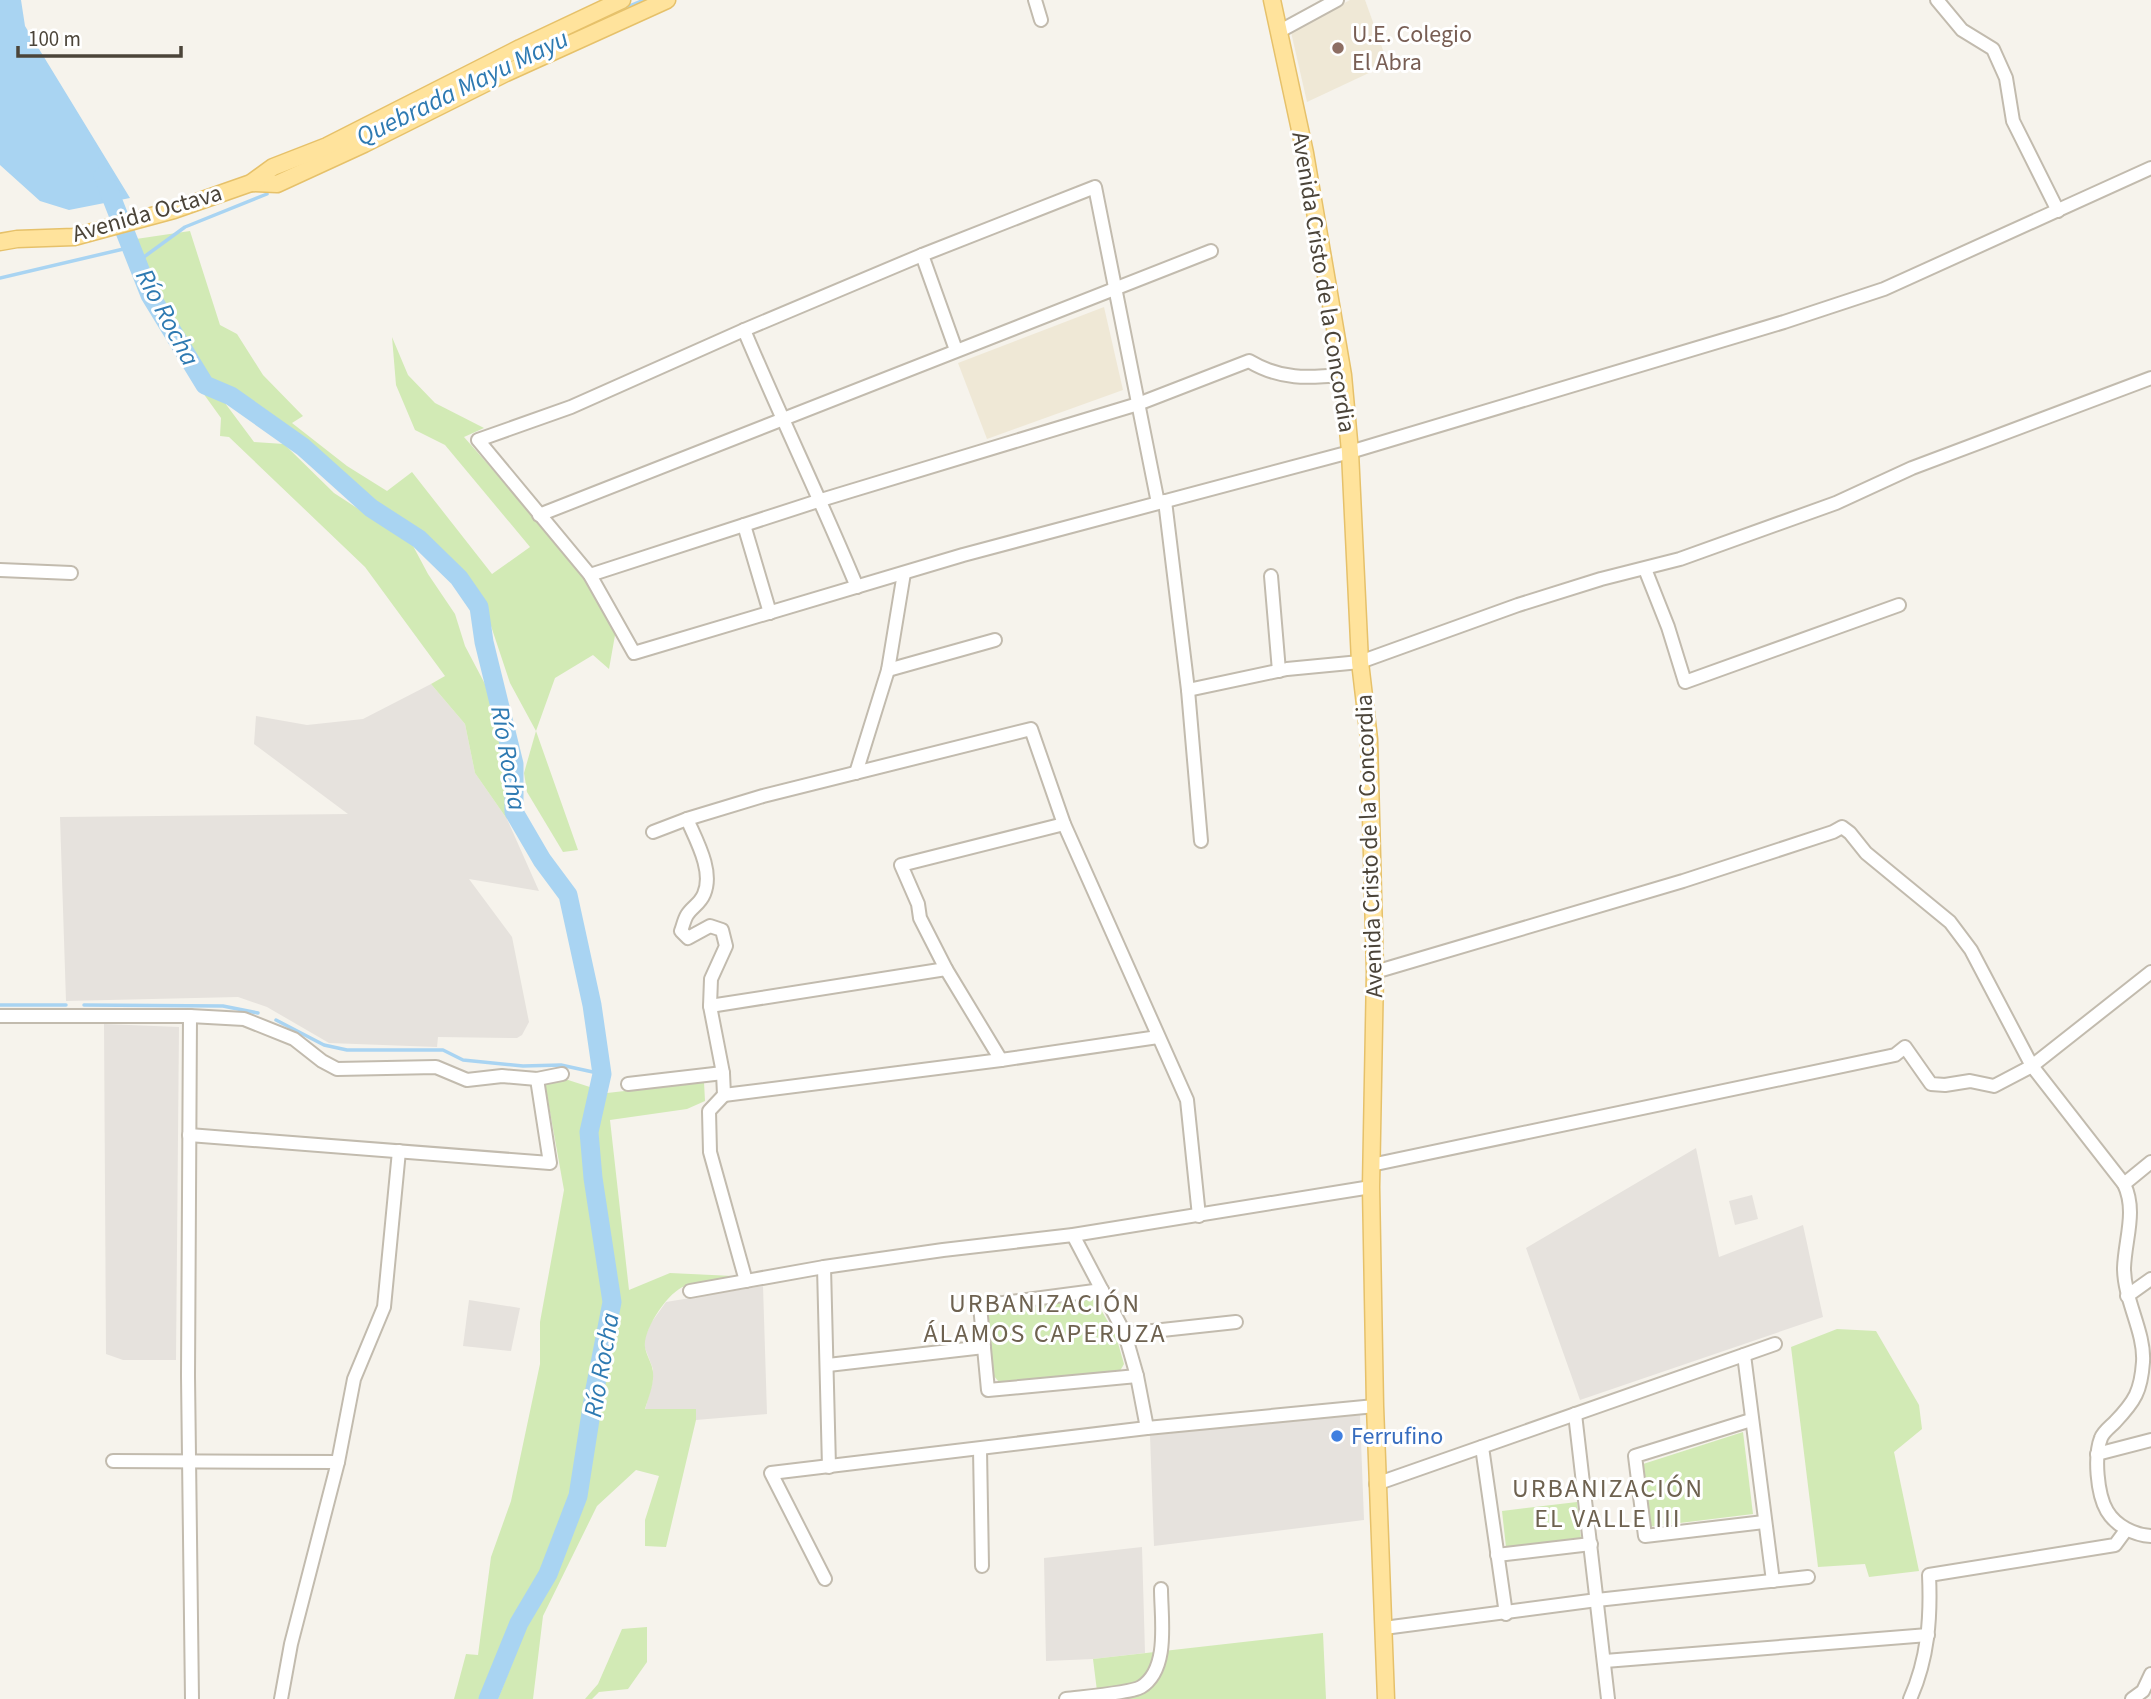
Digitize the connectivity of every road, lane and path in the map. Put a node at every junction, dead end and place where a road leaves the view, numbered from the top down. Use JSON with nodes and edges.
{"nodes":[{"id":1,"x":622,"y":0,"type":"edge"},
{"id":2,"x":667,"y":0,"type":"edge"},
{"id":3,"x":1035,"y":0,"type":"edge"},
{"id":4,"x":1272,"y":0,"type":"edge"},
{"id":5,"x":1337,"y":0,"type":"edge"},
{"id":6,"x":1937,"y":0,"type":"edge"},
{"id":7,"x":1041,"y":20,"type":"dead end"},
{"id":8,"x":1280,"y":32,"type":"junction"},
{"id":9,"x":2151,"y":168,"type":"edge"},
{"id":10,"x":251,"y":183,"type":"junction"},
{"id":11,"x":2058,"y":211,"type":"junction"},
{"id":12,"x":0,"y":242,"type":"edge"},
{"id":13,"x":1211,"y":251,"type":"dead end"},
{"id":14,"x":922,"y":255,"type":"junction"},
{"id":15,"x":1114,"y":290,"type":"junction"},
{"id":16,"x":744,"y":330,"type":"junction"},
{"id":17,"x":956,"y":350,"type":"junction"},
{"id":18,"x":1343,"y":375,"type":"junction"},
{"id":19,"x":2151,"y":378,"type":"edge"},
{"id":20,"x":1138,"y":404,"type":"junction"},
{"id":21,"x":781,"y":419,"type":"junction"},
{"id":22,"x":1350,"y":453,"type":"junction"},
{"id":23,"x":821,"y":500,"type":"junction"},
{"id":24,"x":1161,"y":502,"type":"junction"},
{"id":25,"x":538,"y":515,"type":"junction"},
{"id":26,"x":744,"y":525,"type":"junction"},
{"id":27,"x":1645,"y":569,"type":"junction"},
{"id":28,"x":0,"y":570,"type":"edge"},
{"id":29,"x":71,"y":573,"type":"dead end"},
{"id":30,"x":904,"y":573,"type":"junction"},
{"id":31,"x":590,"y":575,"type":"junction"},
{"id":32,"x":1271,"y":576,"type":"dead end"},
{"id":33,"x":857,"y":587,"type":"junction"},
{"id":34,"x":1899,"y":605,"type":"dead end"},
{"id":35,"x":770,"y":613,"type":"junction"},
{"id":36,"x":995,"y":640,"type":"dead end"},
{"id":37,"x":1360,"y":662,"type":"junction"},
{"id":38,"x":888,"y":670,"type":"junction"},
{"id":39,"x":1279,"y":671,"type":"junction"},
{"id":40,"x":1188,"y":690,"type":"junction"},
{"id":41,"x":856,"y":773,"type":"junction"},
{"id":42,"x":687,"y":819,"type":"junction"},
{"id":43,"x":1064,"y":824,"type":"junction"},
{"id":44,"x":653,"y":832,"type":"dead end"},
{"id":45,"x":1201,"y":841,"type":"dead end"},
{"id":46,"x":946,"y":969,"type":"junction"},
{"id":47,"x":1375,"y":972,"type":"junction"},
{"id":48,"x":2151,"y":972,"type":"edge"},
{"id":49,"x":710,"y":1006,"type":"junction"},
{"id":50,"x":0,"y":1016,"type":"edge"},
{"id":51,"x":190,"y":1016,"type":"junction"},
{"id":52,"x":1158,"y":1037,"type":"junction"},
{"id":53,"x":1000,"y":1060,"type":"junction"},
{"id":54,"x":2032,"y":1066,"type":"junction"},
{"id":55,"x":723,"y":1073,"type":"junction"},
{"id":56,"x":562,"y":1074,"type":"dead end"},
{"id":57,"x":537,"y":1079,"type":"junction"},
{"id":58,"x":628,"y":1084,"type":"dead end"},
{"id":59,"x":724,"y":1095,"type":"junction"},
{"id":60,"x":189,"y":1135,"type":"junction"},
{"id":61,"x":399,"y":1151,"type":"junction"},
{"id":62,"x":2151,"y":1162,"type":"edge"},
{"id":63,"x":1371,"y":1165,"type":"junction"},
{"id":64,"x":2124,"y":1184,"type":"junction"},
{"id":65,"x":1371,"y":1187,"type":"junction"},
{"id":66,"x":1199,"y":1216,"type":"junction"},
{"id":67,"x":1073,"y":1235,"type":"junction"},
{"id":68,"x":824,"y":1267,"type":"junction"},
{"id":69,"x":2151,"y":1279,"type":"edge"},
{"id":70,"x":746,"y":1281,"type":"junction"},
{"id":71,"x":1102,"y":1290,"type":"junction"},
{"id":72,"x":690,"y":1291,"type":"dead end"},
{"id":73,"x":2127,"y":1296,"type":"junction"},
{"id":74,"x":1236,"y":1322,"type":"dead end"},
{"id":75,"x":1125,"y":1335,"type":"junction"},
{"id":76,"x":1775,"y":1344,"type":"dead end"},
{"id":77,"x":984,"y":1347,"type":"junction"},
{"id":78,"x":1744,"y":1355,"type":"junction"},
{"id":79,"x":828,"y":1366,"type":"junction"},
{"id":80,"x":1137,"y":1376,"type":"junction"},
{"id":81,"x":1375,"y":1406,"type":"junction"},
{"id":82,"x":1574,"y":1414,"type":"junction"},
{"id":83,"x":1751,"y":1420,"type":"junction"},
{"id":84,"x":1147,"y":1429,"type":"junction"},
{"id":85,"x":2151,"y":1440,"type":"edge"},
{"id":86,"x":1482,"y":1447,"type":"junction"},
{"id":87,"x":980,"y":1449,"type":"junction"},
{"id":88,"x":2097,"y":1454,"type":"junction"},
{"id":89,"x":113,"y":1461,"type":"dead end"},
{"id":90,"x":189,"y":1461,"type":"junction"},
{"id":91,"x":338,"y":1462,"type":"junction"},
{"id":92,"x":829,"y":1467,"type":"junction"},
{"id":93,"x":1376,"y":1484,"type":"junction"},
{"id":94,"x":1764,"y":1522,"type":"junction"},
{"id":95,"x":2126,"y":1530,"type":"junction"},
{"id":96,"x":2151,"y":1536,"type":"edge"},
{"id":97,"x":1591,"y":1544,"type":"junction"},
{"id":98,"x":1497,"y":1555,"type":"junction"},
{"id":99,"x":982,"y":1566,"type":"dead end"},
{"id":100,"x":1808,"y":1577,"type":"dead end"},
{"id":101,"x":825,"y":1579,"type":"dead end"},
{"id":102,"x":1773,"y":1581,"type":"junction"},
{"id":103,"x":1161,"y":1589,"type":"dead end"},
{"id":104,"x":1597,"y":1600,"type":"junction"},
{"id":105,"x":1506,"y":1614,"type":"junction"},
{"id":106,"x":1384,"y":1628,"type":"junction"},
{"id":107,"x":1928,"y":1635,"type":"junction"},
{"id":108,"x":1605,"y":1661,"type":"junction"},
{"id":109,"x":2151,"y":1674,"type":"edge"},
{"id":110,"x":192,"y":1699,"type":"edge"},
{"id":111,"x":281,"y":1699,"type":"edge"},
{"id":112,"x":1066,"y":1699,"type":"edge"},
{"id":113,"x":1386,"y":1699,"type":"edge"},
{"id":114,"x":1608,"y":1699,"type":"edge"},
{"id":115,"x":1913,"y":1699,"type":"edge"},
{"id":116,"x":2132,"y":1699,"type":"edge"}],
"edges":[{"from":1,"to":10,"type":"main road","name":"Avenida Octava"},
{"from":2,"to":10,"type":"main road","name":"Avenida Octava"},
{"from":3,"to":7,"type":"street"},
{"from":4,"to":8,"type":"main road","name":"Avenida Cristo de la Concordia"},
{"from":5,"to":8,"type":"street"},
{"from":6,"to":11,"type":"street"},
{"from":8,"to":18,"type":"main road","name":"Avenida Cristo de la Concordia"},
{"from":9,"to":11,"type":"street"},
{"from":10,"to":12,"type":"main road","name":"Avenida Octava"},
{"from":11,"to":22,"type":"street"},
{"from":13,"to":15,"type":"street"},
{"from":14,"to":15,"type":"street"},
{"from":14,"to":16,"type":"street"},
{"from":14,"to":17,"type":"street"},
{"from":15,"to":17,"type":"street"},
{"from":15,"to":20,"type":"street"},
{"from":16,"to":21,"type":"street"},
{"from":16,"to":25,"type":"street"},
{"from":17,"to":21,"type":"street"},
{"from":18,"to":20,"type":"street"},
{"from":18,"to":22,"type":"main road","name":"Avenida Cristo de la Concordia"},
{"from":19,"to":27,"type":"street"},
{"from":20,"to":23,"type":"street"},
{"from":20,"to":24,"type":"street"},
{"from":21,"to":23,"type":"street"},
{"from":21,"to":25,"type":"street"},
{"from":22,"to":24,"type":"street"},
{"from":22,"to":37,"type":"main road","name":"Avenida Cristo de la Concordia"},
{"from":23,"to":26,"type":"street"},
{"from":23,"to":33,"type":"street"},
{"from":24,"to":30,"type":"street"},
{"from":24,"to":40,"type":"street"},
{"from":25,"to":31,"type":"street"},
{"from":26,"to":31,"type":"street"},
{"from":26,"to":35,"type":"street"},
{"from":27,"to":34,"type":"street"},
{"from":27,"to":37,"type":"street"},
{"from":28,"to":29,"type":"street"},
{"from":30,"to":33,"type":"street"},
{"from":30,"to":38,"type":"street"},
{"from":31,"to":35,"type":"street"},
{"from":32,"to":39,"type":"street"},
{"from":33,"to":35,"type":"street"},
{"from":36,"to":38,"type":"street"},
{"from":37,"to":39,"type":"street"},
{"from":37,"to":47,"type":"main road","name":"Avenida Cristo de la Concordia"},
{"from":38,"to":41,"type":"street"},
{"from":39,"to":40,"type":"street"},
{"from":40,"to":45,"type":"street"},
{"from":41,"to":42,"type":"street"},
{"from":41,"to":43,"type":"street"},
{"from":42,"to":44,"type":"street"},
{"from":42,"to":49,"type":"street"},
{"from":43,"to":46,"type":"street"},
{"from":43,"to":52,"type":"street"},
{"from":46,"to":49,"type":"street"},
{"from":46,"to":53,"type":"street"},
{"from":47,"to":54,"type":"street"},
{"from":47,"to":63,"type":"main road","name":"Avenida Cristo de la Concordia"},
{"from":48,"to":54,"type":"street"},
{"from":49,"to":55,"type":"street"},
{"from":50,"to":51,"type":"street"},
{"from":51,"to":57,"type":"street"},
{"from":51,"to":60,"type":"street"},
{"from":52,"to":53,"type":"street"},
{"from":52,"to":66,"type":"street"},
{"from":53,"to":59,"type":"street"},
{"from":54,"to":63,"type":"street"},
{"from":54,"to":64,"type":"street"},
{"from":55,"to":58,"type":"street"},
{"from":55,"to":59,"type":"street"},
{"from":56,"to":57,"type":"street"},
{"from":57,"to":61,"type":"street"},
{"from":59,"to":70,"type":"street"},
{"from":60,"to":61,"type":"street"},
{"from":60,"to":90,"type":"street"},
{"from":61,"to":91,"type":"street"},
{"from":62,"to":64,"type":"street"},
{"from":63,"to":65,"type":"main road","name":"Avenida Cristo de la Concordia"},
{"from":64,"to":73,"type":"street"},
{"from":65,"to":66,"type":"street"},
{"from":65,"to":81,"type":"main road","name":"Avenida Cristo de la Concordia"},
{"from":66,"to":67,"type":"street"},
{"from":67,"to":68,"type":"street"},
{"from":67,"to":71,"type":"street"},
{"from":68,"to":70,"type":"street"},
{"from":68,"to":79,"type":"street"},
{"from":69,"to":73,"type":"street"},
{"from":70,"to":72,"type":"street"},
{"from":71,"to":75,"type":"street"},
{"from":71,"to":77,"type":"street"},
{"from":73,"to":88,"type":"street"},
{"from":74,"to":75,"type":"street"},
{"from":75,"to":80,"type":"street"},
{"from":76,"to":78,"type":"street"},
{"from":77,"to":79,"type":"street"},
{"from":77,"to":80,"type":"street"},
{"from":78,"to":82,"type":"street"},
{"from":78,"to":83,"type":"street"},
{"from":79,"to":92,"type":"street"},
{"from":80,"to":84,"type":"street"},
{"from":81,"to":84,"type":"street"},
{"from":81,"to":93,"type":"main road","name":"Avenida Cristo de la Concordia"},
{"from":82,"to":86,"type":"street"},
{"from":82,"to":97,"type":"street"},
{"from":83,"to":94,"type":"street"},
{"from":83,"to":94,"type":"street"},
{"from":84,"to":87,"type":"street"},
{"from":85,"to":88,"type":"street"},
{"from":86,"to":93,"type":"street"},
{"from":86,"to":98,"type":"street"},
{"from":87,"to":92,"type":"street"},
{"from":87,"to":99,"type":"street"},
{"from":88,"to":95,"type":"street"},
{"from":89,"to":90,"type":"street"},
{"from":90,"to":91,"type":"street"},
{"from":90,"to":110,"type":"street"},
{"from":91,"to":111,"type":"street"},
{"from":92,"to":101,"type":"street"},
{"from":93,"to":106,"type":"main road","name":"Avenida Cristo de la Concordia"},
{"from":94,"to":102,"type":"street"},
{"from":95,"to":96,"type":"street"},
{"from":95,"to":107,"type":"street"},
{"from":97,"to":98,"type":"street"},
{"from":97,"to":104,"type":"street"},
{"from":98,"to":105,"type":"street"},
{"from":100,"to":102,"type":"street"},
{"from":102,"to":104,"type":"street"},
{"from":103,"to":112,"type":"street"},
{"from":104,"to":105,"type":"street"},
{"from":104,"to":108,"type":"street"},
{"from":105,"to":106,"type":"street"},
{"from":106,"to":113,"type":"main road","name":"Avenida Cristo de la Concordia"},
{"from":107,"to":108,"type":"street"},
{"from":107,"to":115,"type":"street"},
{"from":108,"to":114,"type":"street"},
{"from":109,"to":116,"type":"street"}]}
